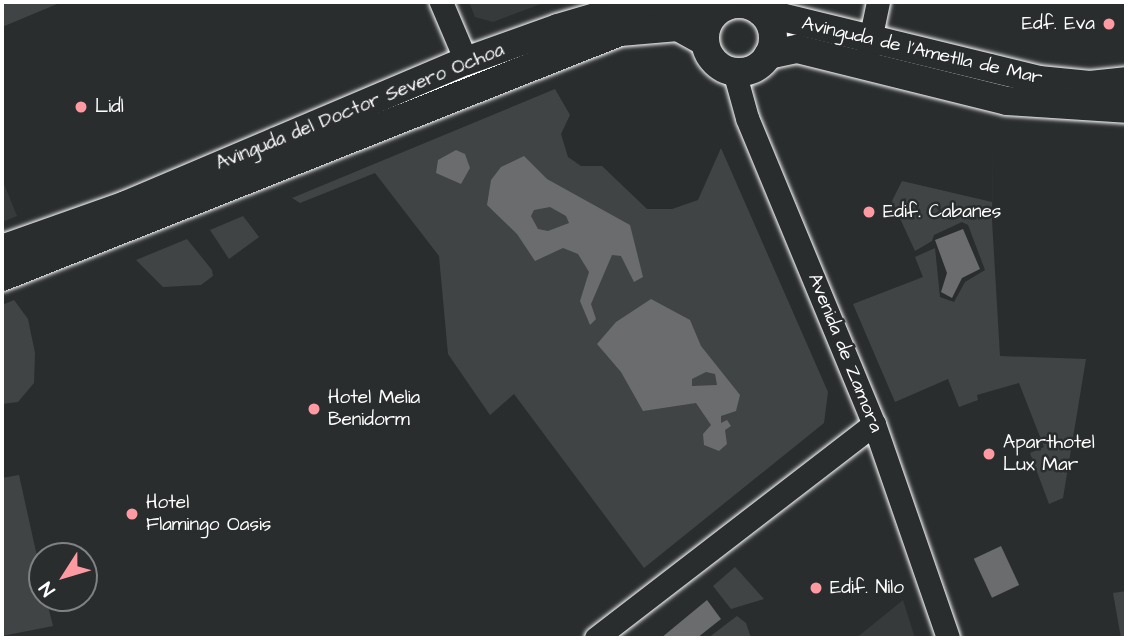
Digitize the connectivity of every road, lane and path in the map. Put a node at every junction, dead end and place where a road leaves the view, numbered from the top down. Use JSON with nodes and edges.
{"nodes":[{"id":1,"x":441,"y":2,"type":"edge"},
{"id":2,"x":878,"y":2,"type":"edge"},
{"id":3,"x":727,"y":6,"type":"junction"},
{"id":4,"x":761,"y":12,"type":"junction"},
{"id":5,"x":705,"y":42,"type":"junction"},
{"id":6,"x":868,"y":51,"type":"junction"},
{"id":7,"x":768,"y":55,"type":"junction"},
{"id":8,"x":467,"y":61,"type":"junction"},
{"id":9,"x":734,"y":71,"type":"junction"},
{"id":10,"x":1126,"y":81,"type":"edge"},
{"id":11,"x":1126,"y":109,"type":"edge"},
{"id":12,"x":2,"y":249,"type":"edge"},
{"id":13,"x":2,"y":277,"type":"edge"},
{"id":14,"x":874,"y":424,"type":"junction"},
{"id":15,"x":596,"y":638,"type":"edge"},
{"id":16,"x":948,"y":638,"type":"edge"}],
"edges":[{"from":1,"to":8,"type":"street"},
{"from":2,"to":6,"type":"street"},
{"from":3,"to":4,"type":"street"},
{"from":3,"to":5,"type":"street"},
{"from":3,"to":8,"type":"street","name":"Avinguda del Doctor Severo Ochoa"},
{"from":4,"to":6,"type":"street","name":"Avinguda de l'Ametlla de Mar"},
{"from":4,"to":7,"type":"street"},
{"from":5,"to":9,"type":"street"},
{"from":5,"to":13,"type":"street","name":"Avinguda del Doctor Severo Ochoa"},
{"from":6,"to":7,"type":"street","name":"Avinguda de l'Ametlla de Mar"},
{"from":6,"to":10,"type":"street","name":"Avinguda de l'Ametlla de Mar"},
{"from":6,"to":11,"type":"street","name":"Avinguda de l'Ametlla de Mar"},
{"from":7,"to":9,"type":"street"},
{"from":8,"to":12,"type":"street","name":"Avinguda del Doctor Severo Ochoa"},
{"from":9,"to":14,"type":"street","name":"Avenida de Zamora"},
{"from":14,"to":15,"type":"street"},
{"from":14,"to":16,"type":"street","name":"Avenida de Zamora"}]}
